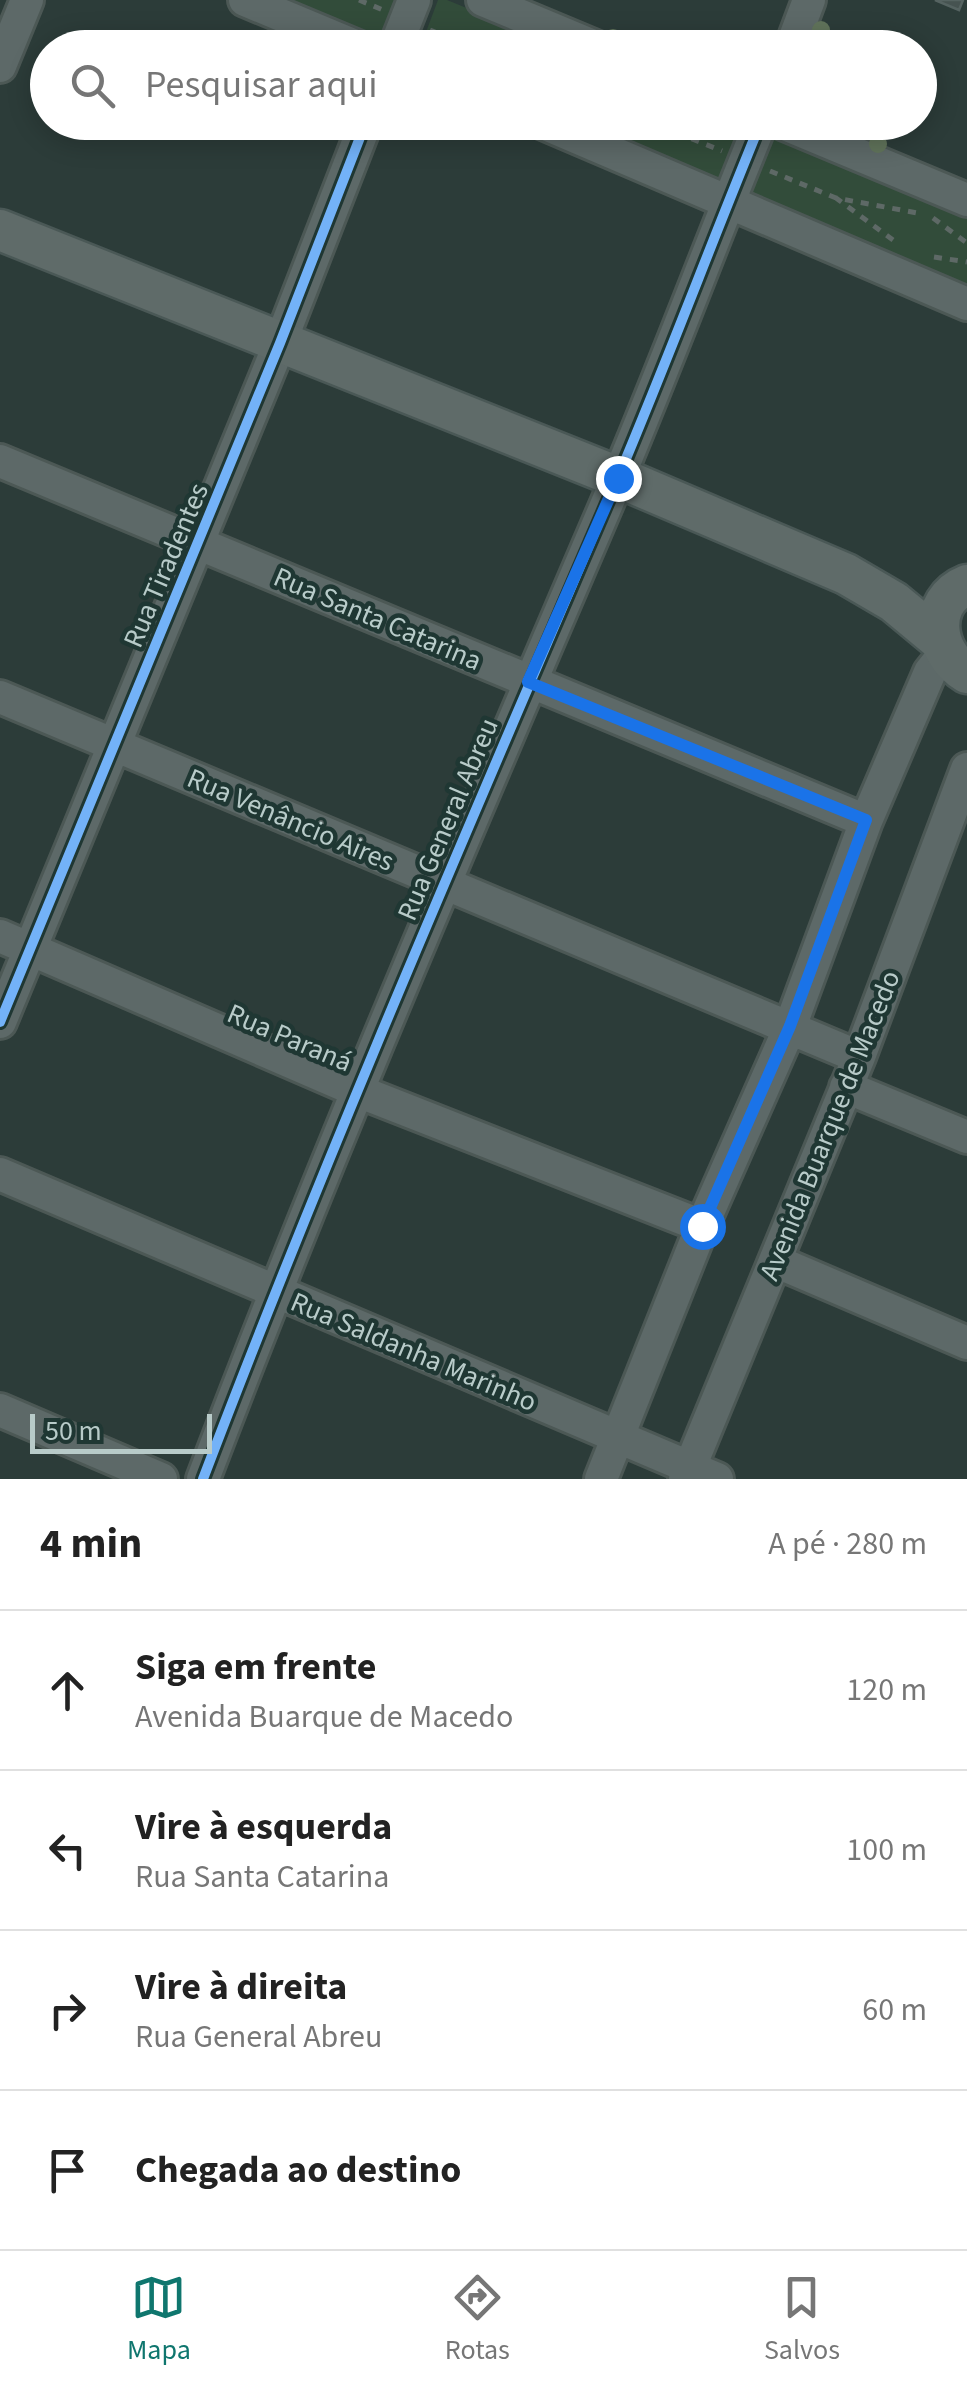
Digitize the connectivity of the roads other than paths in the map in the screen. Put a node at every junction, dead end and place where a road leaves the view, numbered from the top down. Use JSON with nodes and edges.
{"nodes":[{"id":1,"x":27,"y":0,"type":"edge"},
{"id":2,"x":246,"y":0,"type":"edge"},
{"id":3,"x":414,"y":0,"type":"edge"},
{"id":4,"x":483,"y":0,"type":"edge"},
{"id":5,"x":810,"y":0,"type":"edge"},
{"id":6,"x":317,"y":30,"type":"edge"},
{"id":7,"x":402,"y":30,"type":"edge"},
{"id":8,"x":555,"y":30,"type":"edge"},
{"id":9,"x":798,"y":30,"type":"edge"},
{"id":10,"x":0,"y":66,"type":"edge"},
{"id":11,"x":359,"y":140,"type":"edge"},
{"id":12,"x":584,"y":140,"type":"edge"},
{"id":13,"x":753,"y":140,"type":"edge"},
{"id":14,"x":823,"y":140,"type":"edge"},
{"id":15,"x":728,"y":200,"type":"junction"},
{"id":16,"x":967,"y":200,"type":"edge"},
{"id":17,"x":0,"y":230,"type":"edge"},
{"id":18,"x":967,"y":304,"type":"edge"},
{"id":19,"x":280,"y":343,"type":"junction"},
{"id":20,"x":0,"y":462,"type":"edge"},
{"id":21,"x":618,"y":478,"type":"junction"},
{"id":22,"x":199,"y":542,"type":"junction"},
{"id":23,"x":846,"y":574,"type":"junction"},
{"id":24,"x":961,"y":585,"type":"edge"},
{"id":25,"x":951,"y":655,"type":"edge"},
{"id":26,"x":528,"y":682,"type":"junction"},
{"id":27,"x":0,"y":697,"type":"edge"},
{"id":28,"x":115,"y":743,"type":"junction"},
{"id":29,"x":967,"y":769,"type":"edge"},
{"id":30,"x":866,"y":820,"type":"junction"},
{"id":31,"x":444,"y":884,"type":"junction"},
{"id":32,"x":15,"y":942,"type":"edge"},
{"id":33,"x":0,"y":1022,"type":"edge"},
{"id":34,"x":790,"y":1026,"type":"junction"},
{"id":35,"x":859,"y":1057,"type":"junction"},
{"id":36,"x":846,"y":1088,"type":"junction"},
{"id":37,"x":358,"y":1090,"type":"junction"},
{"id":38,"x":967,"y":1137,"type":"edge"},
{"id":39,"x":0,"y":1174,"type":"edge"},
{"id":40,"x":702,"y":1226,"type":"junction"},
{"id":41,"x":774,"y":1262,"type":"junction"},
{"id":42,"x":274,"y":1291,"type":"junction"},
{"id":43,"x":967,"y":1343,"type":"edge"},
{"id":44,"x":0,"y":1410,"type":"edge"},
{"id":45,"x":618,"y":1438,"type":"junction"},
{"id":46,"x":697,"y":1475,"type":"edge"},
{"id":47,"x":160,"y":1479,"type":"edge"},
{"id":48,"x":204,"y":1479,"type":"edge"},
{"id":49,"x":601,"y":1479,"type":"edge"}],
"edges":[{"from":1,"to":10,"type":"street"},
{"from":2,"to":6,"type":"street"},
{"from":3,"to":7,"type":"street"},
{"from":4,"to":8,"type":"street"},
{"from":5,"to":9,"type":"street"},
{"from":11,"to":19,"type":"street","name":"Rua Tiradentes"},
{"from":12,"to":15,"type":"street"},
{"from":13,"to":15,"type":"street","name":"Rua General Abreu"},
{"from":14,"to":16,"type":"street"},
{"from":15,"to":18,"type":"street"},
{"from":15,"to":21,"type":"street","name":"Rua General Abreu"},
{"from":17,"to":19,"type":"main road"},
{"from":19,"to":21,"type":"main road"},
{"from":19,"to":22,"type":"street","name":"Rua Tiradentes"},
{"from":20,"to":22,"type":"street","name":"Rua Santa Catarina"},
{"from":21,"to":23,"type":"main road"},
{"from":21,"to":26,"type":"street","name":"Rua General Abreu"},
{"from":22,"to":26,"type":"street","name":"Rua Santa Catarina"},
{"from":22,"to":28,"type":"street","name":"Rua Tiradentes"},
{"from":23,"to":24,"type":"main road"},
{"from":23,"to":25,"type":"main road"},
{"from":24,"to":25,"type":"main road"},
{"from":25,"to":30,"type":"street"},
{"from":26,"to":30,"type":"street","name":"Rua Santa Catarina"},
{"from":26,"to":31,"type":"street","name":"Rua General Abreu"},
{"from":27,"to":28,"type":"street","name":"Rua Venâncio Aires"},
{"from":28,"to":31,"type":"street","name":"Rua Venâncio Aires"},
{"from":28,"to":32,"type":"street","name":"Rua Tiradentes"},
{"from":29,"to":35,"type":"street","name":"Avenida Buarque de Macedo"},
{"from":30,"to":34,"type":"street"},
{"from":31,"to":34,"type":"street","name":"Rua Venâncio Aires"},
{"from":31,"to":37,"type":"street","name":"Rua General Abreu"},
{"from":32,"to":33,"type":"street","name":"Rua Tiradentes"},
{"from":32,"to":37,"type":"street","name":"Rua Paraná"},
{"from":34,"to":35,"type":"street","name":"Rua Venâncio Aires"},
{"from":34,"to":40,"type":"street"},
{"from":35,"to":36,"type":"street","name":"Avenida Buarque de Macedo"},
{"from":36,"to":38,"type":"street"},
{"from":36,"to":41,"type":"street","name":"Avenida Buarque de Macedo"},
{"from":37,"to":40,"type":"street","name":"Rua Paraná"},
{"from":37,"to":42,"type":"street","name":"Rua General Abreu"},
{"from":39,"to":42,"type":"street","name":"Rua Saldanha Marinho"},
{"from":40,"to":45,"type":"street"},
{"from":41,"to":43,"type":"street"},
{"from":41,"to":46,"type":"street","name":"Avenida Buarque de Macedo"},
{"from":42,"to":45,"type":"street","name":"Rua Saldanha Marinho"},
{"from":42,"to":48,"type":"street","name":"Rua General Abreu"},
{"from":44,"to":47,"type":"street"},
{"from":45,"to":46,"type":"street","name":"Rua Saldanha Marinho"},
{"from":45,"to":49,"type":"street"}]}
